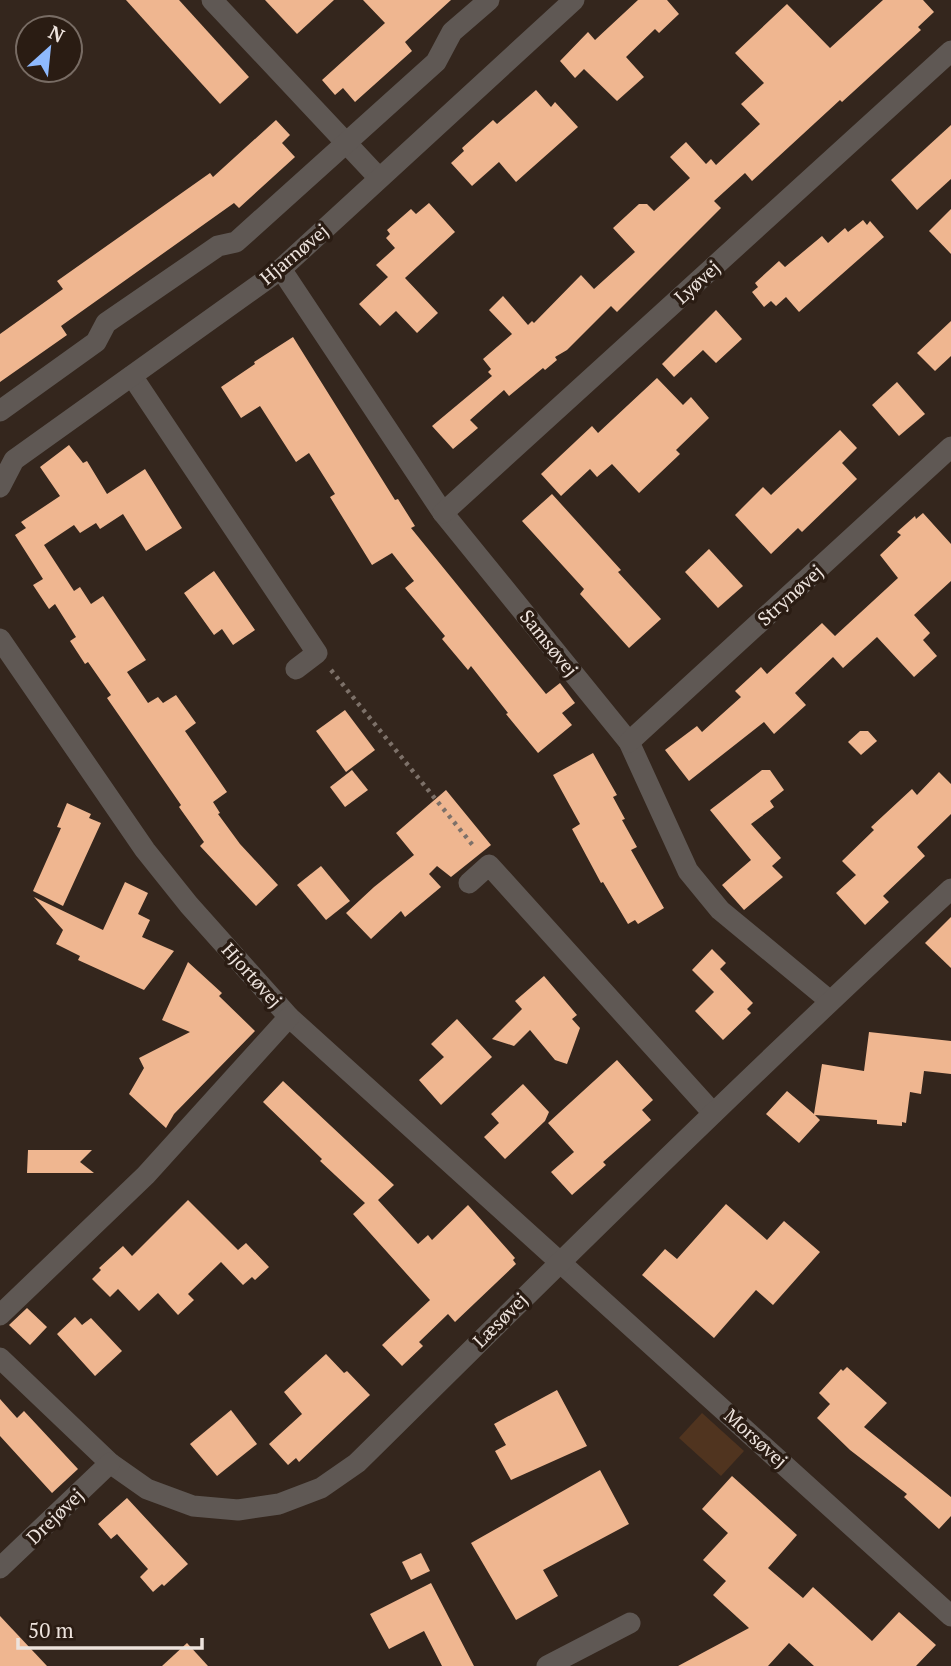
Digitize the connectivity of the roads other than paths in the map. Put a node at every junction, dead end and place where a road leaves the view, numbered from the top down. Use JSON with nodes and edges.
{"nodes":[{"id":1,"x":212,"y":0,"type":"edge"},
{"id":2,"x":489,"y":0,"type":"edge"},
{"id":3,"x":574,"y":0,"type":"edge"},
{"id":4,"x":951,"y":51,"type":"edge"},
{"id":5,"x":346,"y":143,"type":"junction"},
{"id":6,"x":379,"y":178,"type":"junction"},
{"id":7,"x":281,"y":269,"type":"junction"},
{"id":8,"x":132,"y":376,"type":"junction"},
{"id":9,"x":0,"y":411,"type":"edge"},
{"id":10,"x":951,"y":447,"type":"edge"},
{"id":11,"x":0,"y":487,"type":"edge"},
{"id":12,"x":443,"y":513,"type":"junction"},
{"id":13,"x":0,"y":639,"type":"edge"},
{"id":14,"x":296,"y":668,"type":"dead end"},
{"id":15,"x":629,"y":742,"type":"junction"},
{"id":16,"x":470,"y":883,"type":"dead end"},
{"id":17,"x":951,"y":889,"type":"edge"},
{"id":18,"x":830,"y":1001,"type":"junction"},
{"id":19,"x":289,"y":1017,"type":"junction"},
{"id":20,"x":713,"y":1113,"type":"junction"},
{"id":21,"x":560,"y":1261,"type":"junction"},
{"id":22,"x":0,"y":1315,"type":"edge"},
{"id":23,"x":0,"y":1358,"type":"edge"},
{"id":24,"x":110,"y":1463,"type":"junction"},
{"id":25,"x":0,"y":1568,"type":"edge"},
{"id":26,"x":951,"y":1616,"type":"edge"},
{"id":27,"x":630,"y":1623,"type":"dead end"},
{"id":28,"x":547,"y":1666,"type":"edge"}],
"edges":[{"from":1,"to":5,"type":"street"},
{"from":2,"to":5,"type":"street"},
{"from":3,"to":6,"type":"street","name":"Hjarnøvej"},
{"from":4,"to":12,"type":"street","name":"Lyøvej"},
{"from":5,"to":6,"type":"street"},
{"from":5,"to":9,"type":"street"},
{"from":6,"to":7,"type":"street","name":"Hjarnøvej"},
{"from":7,"to":8,"type":"street","name":"Hjarnøvej"},
{"from":7,"to":12,"type":"street","name":"Samsøvej"},
{"from":8,"to":11,"type":"street","name":"Hjarnøvej"},
{"from":8,"to":14,"type":"street"},
{"from":10,"to":15,"type":"street","name":"Strynøvej"},
{"from":12,"to":15,"type":"street","name":"Samsøvej"},
{"from":13,"to":19,"type":"street","name":"Hjortøvej"},
{"from":15,"to":18,"type":"street","name":"Samsøvej"},
{"from":16,"to":20,"type":"street"},
{"from":17,"to":18,"type":"street","name":"Læsøvej"},
{"from":18,"to":20,"type":"street","name":"Læsøvej"},
{"from":19,"to":21,"type":"street","name":"Hjortøvej"},
{"from":19,"to":22,"type":"street"},
{"from":20,"to":21,"type":"street","name":"Læsøvej"},
{"from":21,"to":24,"type":"street","name":"Læsøvej"},
{"from":21,"to":26,"type":"street","name":"Morsøvej"},
{"from":23,"to":24,"type":"street","name":"Læsøvej"},
{"from":24,"to":25,"type":"street","name":"Drejøvej"},
{"from":27,"to":28,"type":"street"}]}
